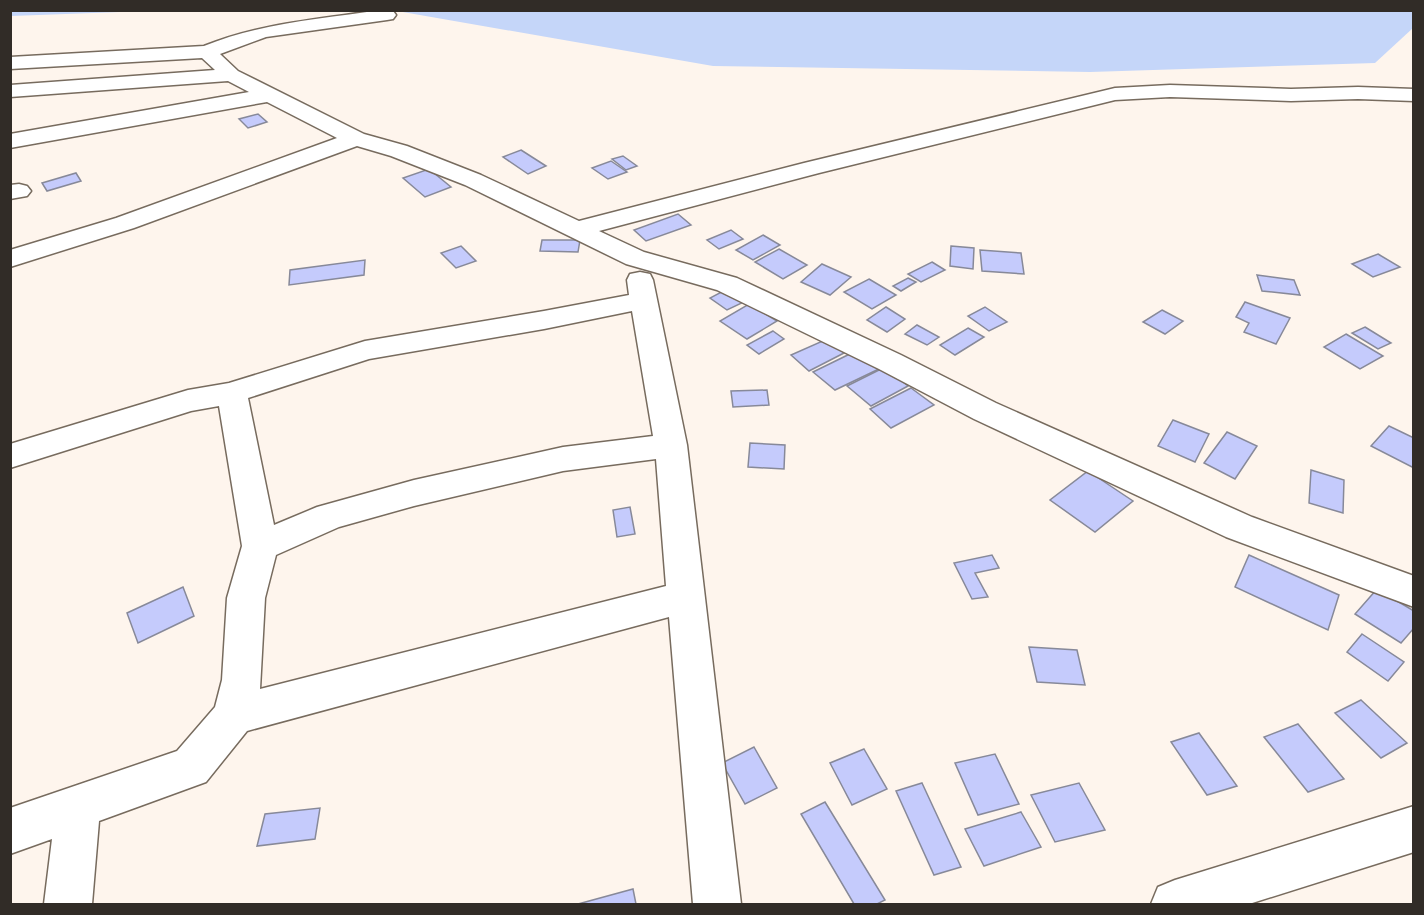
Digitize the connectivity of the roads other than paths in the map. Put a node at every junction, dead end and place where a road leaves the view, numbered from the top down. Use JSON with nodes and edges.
{"nodes":[{"id":1,"x":387,"y":15,"type":"dead end"},
{"id":2,"x":207,"y":52,"type":"junction"},
{"id":3,"x":10,"y":63,"type":"edge"},
{"id":4,"x":231,"y":75,"type":"junction"},
{"id":5,"x":10,"y":91,"type":"edge"},
{"id":6,"x":270,"y":95,"type":"junction"},
{"id":7,"x":1413,"y":95,"type":"edge"},
{"id":8,"x":356,"y":139,"type":"junction"},
{"id":9,"x":10,"y":141,"type":"edge"},
{"id":10,"x":578,"y":229,"type":"junction"},
{"id":11,"x":635,"y":258,"type":"junction"},
{"id":12,"x":10,"y":259,"type":"edge"},
{"id":13,"x":644,"y":300,"type":"junction"},
{"id":14,"x":232,"y":393,"type":"junction"},
{"id":15,"x":671,"y":445,"type":"junction"},
{"id":16,"x":10,"y":456,"type":"edge"},
{"id":17,"x":260,"y":546,"type":"junction"},
{"id":18,"x":1413,"y":592,"type":"edge"},
{"id":19,"x":685,"y":597,"type":"junction"},
{"id":20,"x":233,"y":716,"type":"junction"},
{"id":21,"x":78,"y":807,"type":"junction"},
{"id":22,"x":1413,"y":829,"type":"edge"},
{"id":23,"x":10,"y":831,"type":"edge"},
{"id":24,"x":69,"y":904,"type":"edge"},
{"id":25,"x":717,"y":904,"type":"edge"},
{"id":26,"x":1175,"y":904,"type":"edge"}],
"edges":[{"from":1,"to":2,"type":"street"},
{"from":2,"to":3,"type":"street"},
{"from":2,"to":4,"type":"street"},
{"from":4,"to":5,"type":"street"},
{"from":4,"to":6,"type":"street"},
{"from":6,"to":8,"type":"street"},
{"from":6,"to":9,"type":"street"},
{"from":7,"to":10,"type":"street"},
{"from":8,"to":10,"type":"street"},
{"from":8,"to":12,"type":"street"},
{"from":10,"to":11,"type":"street"},
{"from":11,"to":13,"type":"street"},
{"from":11,"to":18,"type":"street"},
{"from":13,"to":14,"type":"street"},
{"from":13,"to":15,"type":"street"},
{"from":14,"to":16,"type":"street"},
{"from":14,"to":17,"type":"street"},
{"from":15,"to":17,"type":"street"},
{"from":15,"to":19,"type":"street"},
{"from":17,"to":20,"type":"street"},
{"from":19,"to":20,"type":"street"},
{"from":19,"to":25,"type":"street"},
{"from":20,"to":21,"type":"street"},
{"from":21,"to":23,"type":"street"},
{"from":21,"to":24,"type":"street"},
{"from":22,"to":26,"type":"street"}]}
